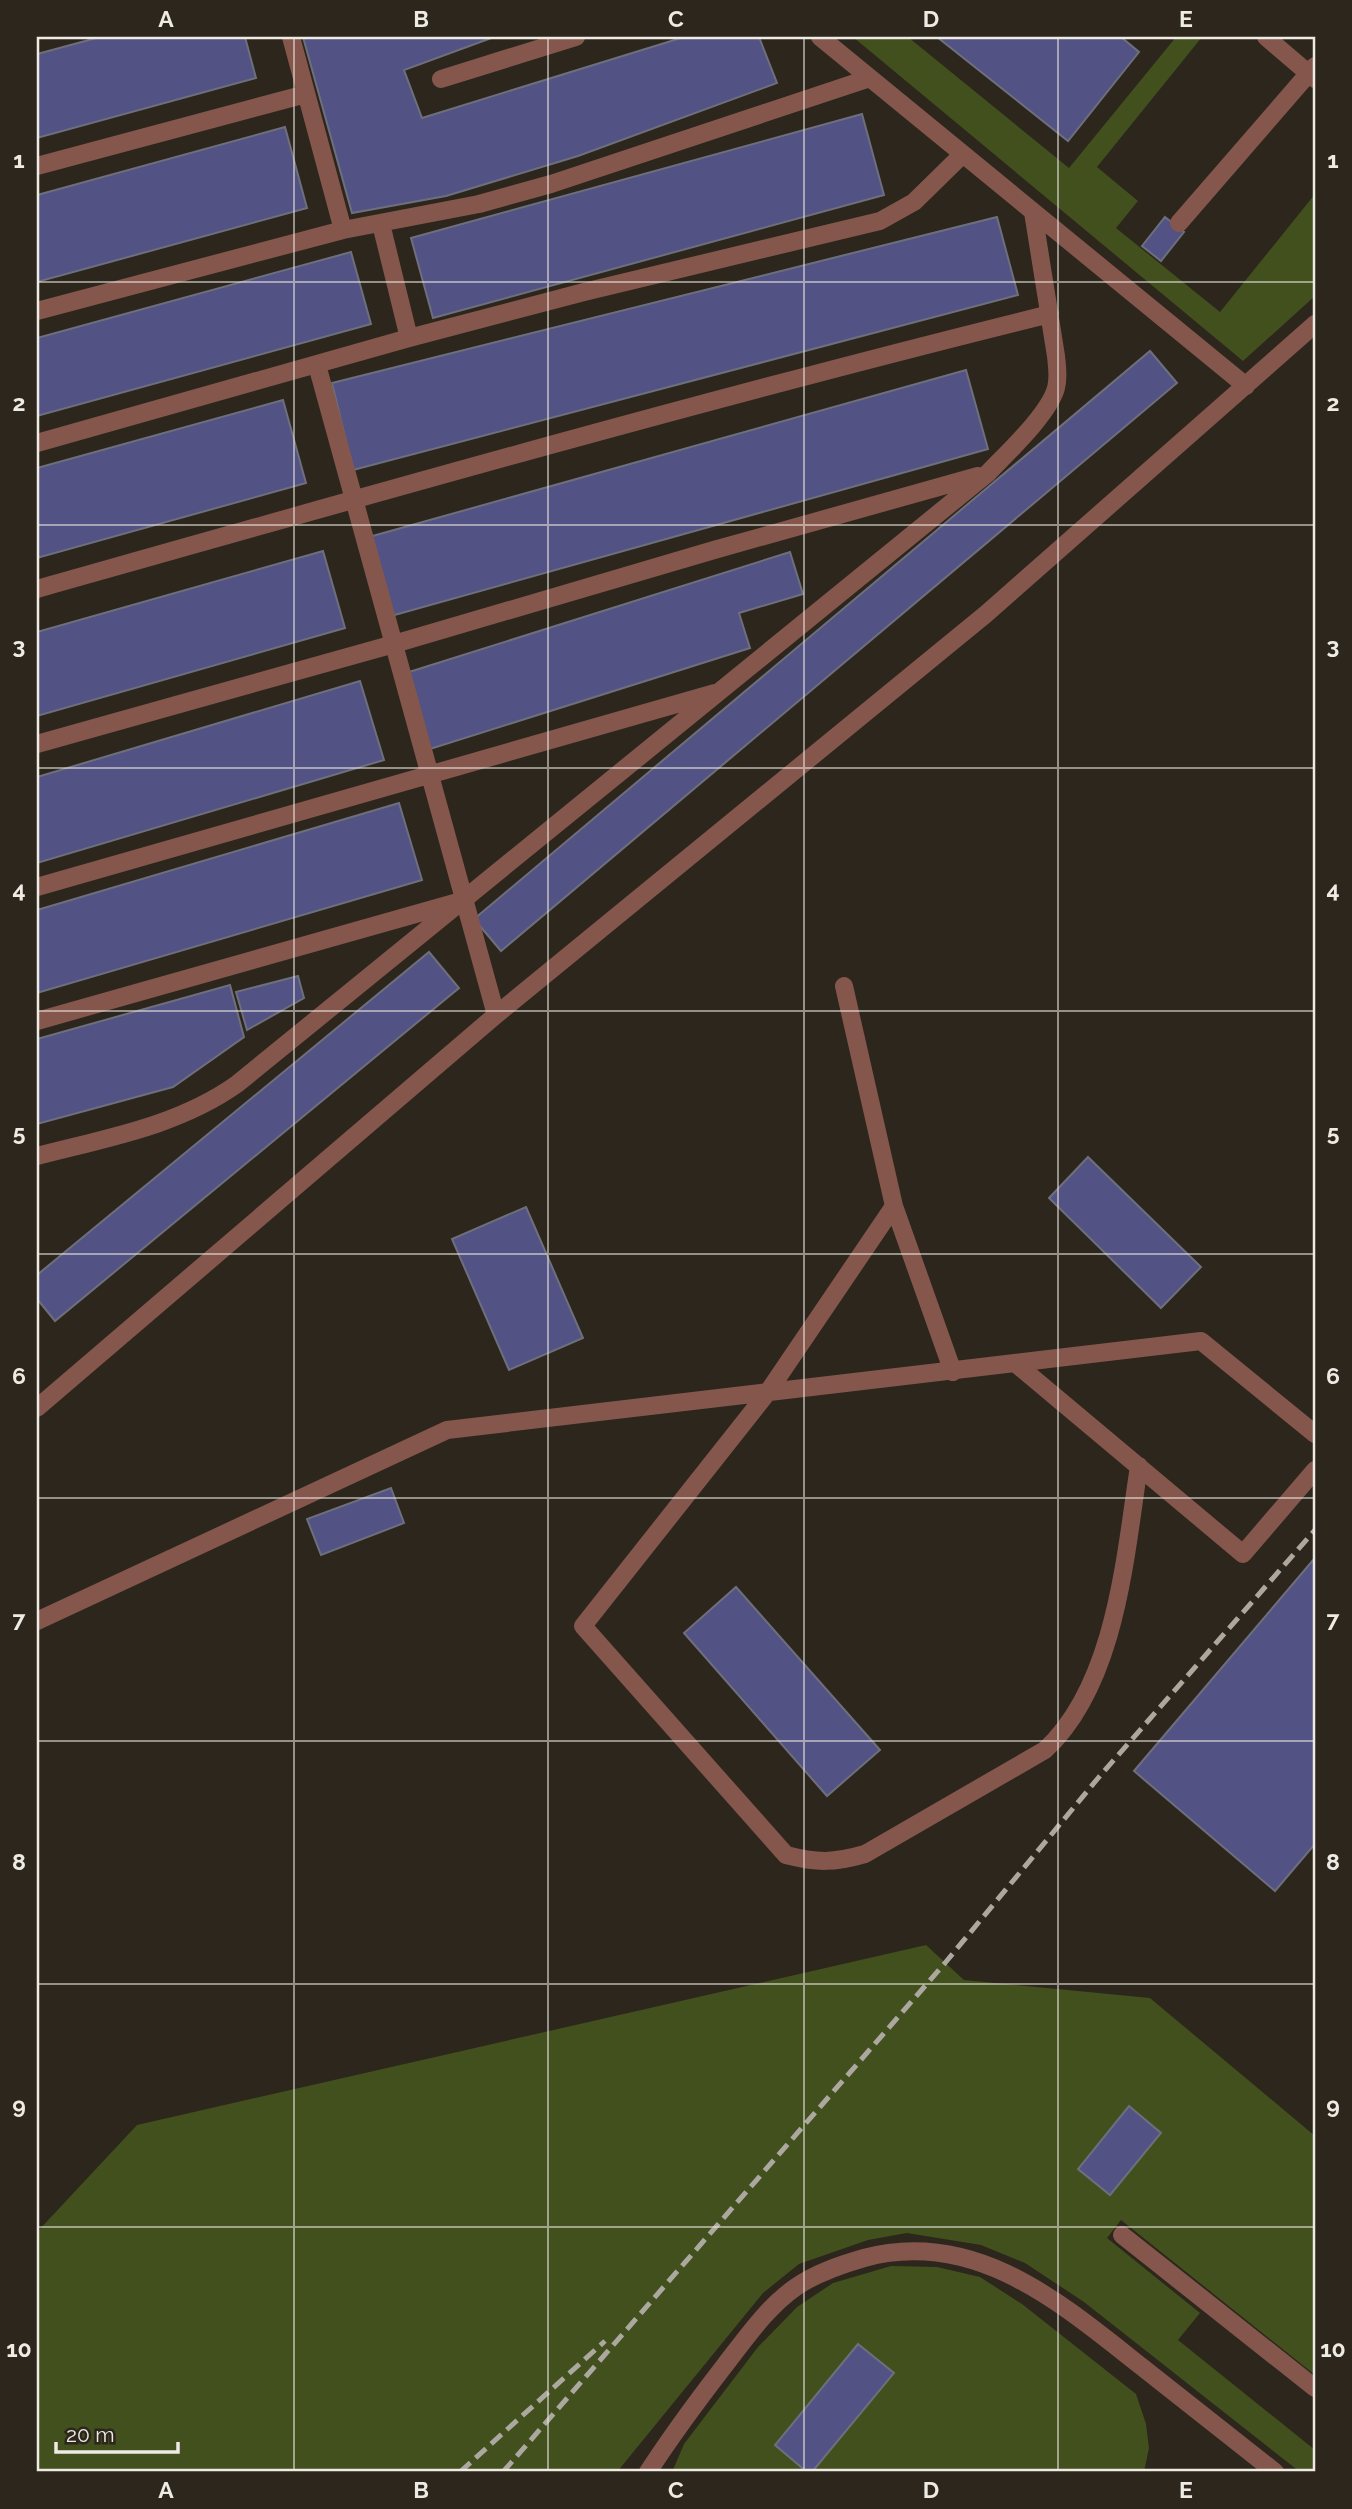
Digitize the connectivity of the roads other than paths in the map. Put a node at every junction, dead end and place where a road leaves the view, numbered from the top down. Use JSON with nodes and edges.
{"nodes":[{"id":1,"x":291,"y":37,"type":"edge"},
{"id":2,"x":576,"y":37,"type":"edge"},
{"id":3,"x":820,"y":37,"type":"edge"},
{"id":4,"x":1266,"y":37,"type":"edge"},
{"id":5,"x":1313,"y":73,"type":"edge"},
{"id":6,"x":870,"y":78,"type":"junction"},
{"id":7,"x":441,"y":79,"type":"dead end"},
{"id":8,"x":306,"y":94,"type":"junction"},
{"id":9,"x":963,"y":154,"type":"junction"},
{"id":10,"x":37,"y":166,"type":"edge"},
{"id":11,"x":1033,"y":212,"type":"junction"},
{"id":12,"x":1179,"y":223,"type":"dead end"},
{"id":13,"x":381,"y":224,"type":"junction"},
{"id":14,"x":342,"y":230,"type":"junction"},
{"id":15,"x":37,"y":311,"type":"edge"},
{"id":16,"x":1050,"y":314,"type":"junction"},
{"id":17,"x":1315,"y":324,"type":"edge"},
{"id":18,"x":409,"y":338,"type":"junction"},
{"id":19,"x":317,"y":365,"type":"junction"},
{"id":20,"x":1246,"y":386,"type":"junction"},
{"id":21,"x":37,"y":443,"type":"edge"},
{"id":22,"x":988,"y":473,"type":"junction"},
{"id":23,"x":354,"y":499,"type":"junction"},
{"id":24,"x":37,"y":589,"type":"edge"},
{"id":25,"x":394,"y":644,"type":"junction"},
{"id":26,"x":722,"y":691,"type":"junction"},
{"id":27,"x":37,"y":744,"type":"edge"},
{"id":28,"x":430,"y":775,"type":"junction"},
{"id":29,"x":37,"y":887,"type":"edge"},
{"id":30,"x":465,"y":900,"type":"junction"},
{"id":31,"x":844,"y":986,"type":"dead end"},
{"id":32,"x":496,"y":1015,"type":"junction"},
{"id":33,"x":37,"y":1021,"type":"edge"},
{"id":34,"x":37,"y":1156,"type":"edge"},
{"id":35,"x":894,"y":1206,"type":"junction"},
{"id":36,"x":1016,"y":1363,"type":"junction"},
{"id":37,"x":953,"y":1371,"type":"junction"},
{"id":38,"x":768,"y":1392,"type":"junction"},
{"id":39,"x":37,"y":1408,"type":"edge"},
{"id":40,"x":1315,"y":1434,"type":"edge"},
{"id":41,"x":1139,"y":1466,"type":"junction"},
{"id":42,"x":1315,"y":1470,"type":"edge"},
{"id":43,"x":37,"y":1621,"type":"edge"},
{"id":44,"x":1122,"y":2235,"type":"dead end"},
{"id":45,"x":1315,"y":2388,"type":"edge"},
{"id":46,"x":648,"y":2472,"type":"edge"},
{"id":47,"x":1275,"y":2472,"type":"edge"}],
"edges":[{"from":1,"to":8,"type":"lane"},
{"from":2,"to":7,"type":"lane"},
{"from":3,"to":6,"type":"lane"},
{"from":4,"to":5,"type":"lane"},
{"from":5,"to":12,"type":"lane"},
{"from":6,"to":9,"type":"lane"},
{"from":6,"to":13,"type":"lane"},
{"from":8,"to":10,"type":"lane"},
{"from":8,"to":14,"type":"lane"},
{"from":9,"to":11,"type":"lane"},
{"from":9,"to":18,"type":"lane"},
{"from":11,"to":16,"type":"lane"},
{"from":11,"to":20,"type":"lane"},
{"from":13,"to":14,"type":"lane"},
{"from":13,"to":18,"type":"lane"},
{"from":14,"to":15,"type":"lane"},
{"from":16,"to":22,"type":"lane"},
{"from":16,"to":23,"type":"lane"},
{"from":17,"to":20,"type":"lane"},
{"from":18,"to":19,"type":"lane"},
{"from":19,"to":21,"type":"lane"},
{"from":19,"to":23,"type":"lane"},
{"from":20,"to":32,"type":"lane"},
{"from":22,"to":25,"type":"lane"},
{"from":22,"to":26,"type":"lane"},
{"from":23,"to":24,"type":"lane"},
{"from":23,"to":25,"type":"lane"},
{"from":25,"to":27,"type":"lane"},
{"from":25,"to":28,"type":"lane"},
{"from":26,"to":28,"type":"lane"},
{"from":26,"to":30,"type":"lane"},
{"from":28,"to":29,"type":"lane"},
{"from":28,"to":30,"type":"lane"},
{"from":30,"to":32,"type":"lane"},
{"from":30,"to":33,"type":"lane"},
{"from":30,"to":34,"type":"lane"},
{"from":31,"to":35,"type":"lane"},
{"from":32,"to":39,"type":"lane"},
{"from":35,"to":37,"type":"lane"},
{"from":35,"to":38,"type":"lane"},
{"from":36,"to":37,"type":"lane"},
{"from":36,"to":40,"type":"lane"},
{"from":36,"to":41,"type":"lane"},
{"from":37,"to":38,"type":"lane"},
{"from":38,"to":41,"type":"lane"},
{"from":38,"to":43,"type":"lane"},
{"from":41,"to":42,"type":"lane"},
{"from":44,"to":45,"type":"lane"},
{"from":46,"to":47,"type":"lane"}]}
